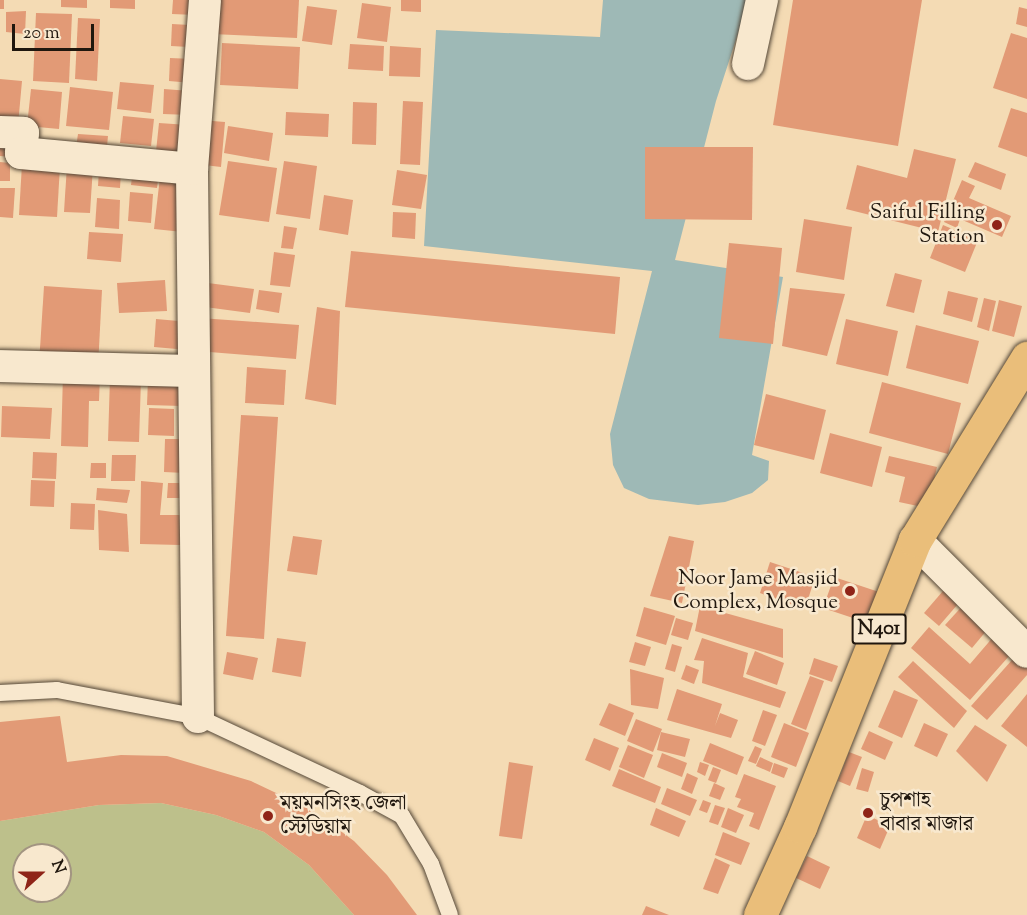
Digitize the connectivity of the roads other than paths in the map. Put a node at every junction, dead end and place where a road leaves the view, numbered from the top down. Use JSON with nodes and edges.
{"nodes":[{"id":1,"x":205,"y":0,"type":"edge"},
{"id":2,"x":762,"y":0,"type":"edge"},
{"id":3,"x":748,"y":64,"type":"dead end"},
{"id":4,"x":0,"y":132,"type":"edge"},
{"id":5,"x":192,"y":169,"type":"junction"},
{"id":6,"x":1027,"y":358,"type":"edge"},
{"id":7,"x":0,"y":366,"type":"edge"},
{"id":8,"x":195,"y":371,"type":"junction"},
{"id":9,"x":915,"y":540,"type":"junction"},
{"id":10,"x":1027,"y":652,"type":"edge"},
{"id":11,"x":0,"y":693,"type":"edge"},
{"id":12,"x":198,"y":717,"type":"junction"},
{"id":13,"x":450,"y":915,"type":"edge"},
{"id":14,"x":760,"y":915,"type":"edge"}],
"edges":[{"from":1,"to":5,"type":"street"},
{"from":2,"to":3,"type":"street"},
{"from":4,"to":5,"type":"street"},
{"from":5,"to":8,"type":"street"},
{"from":6,"to":9,"type":"highway","number":"N401"},
{"from":7,"to":8,"type":"street"},
{"from":8,"to":12,"type":"street"},
{"from":9,"to":10,"type":"street"},
{"from":9,"to":14,"type":"highway","number":"N401"},
{"from":11,"to":12,"type":"lane"},
{"from":12,"to":13,"type":"lane"}]}
